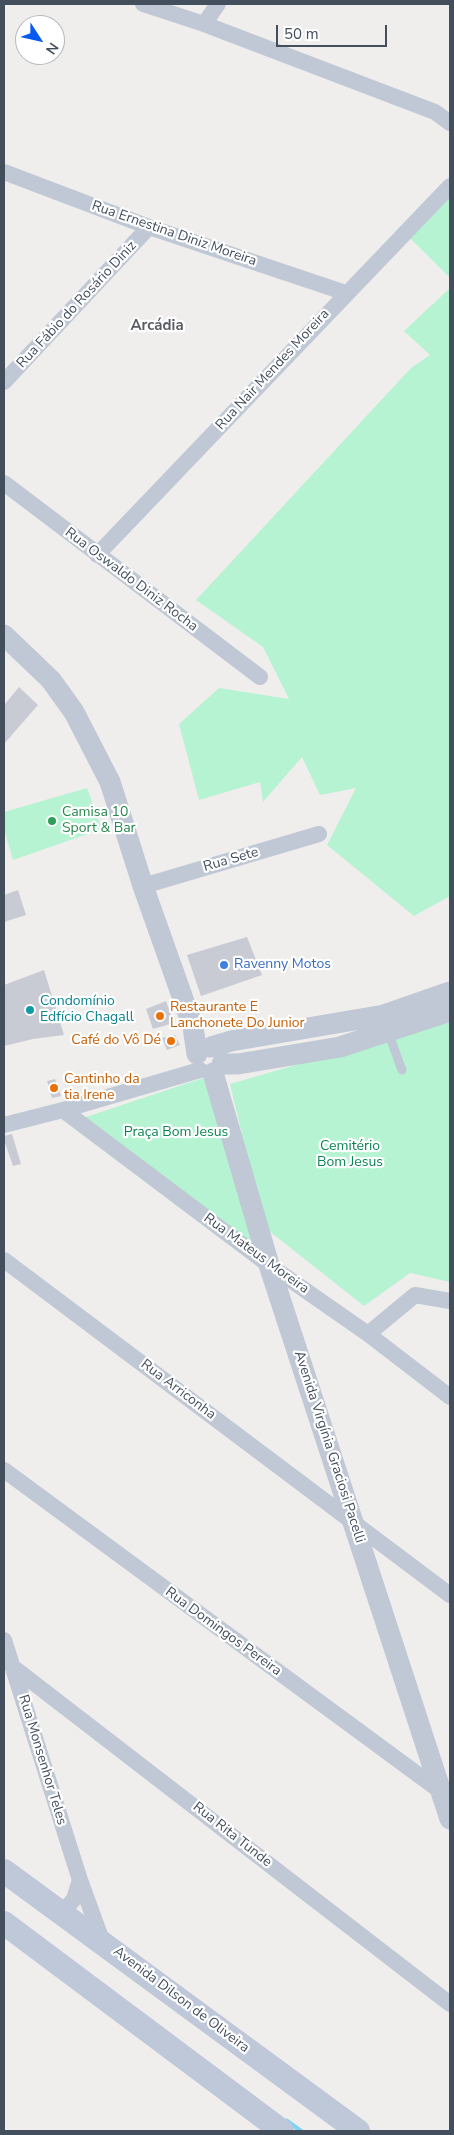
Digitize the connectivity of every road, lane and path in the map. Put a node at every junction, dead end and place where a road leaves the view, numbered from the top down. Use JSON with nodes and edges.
{"nodes":[{"id":1,"x":143,"y":4,"type":"edge"},
{"id":2,"x":218,"y":4,"type":"edge"},
{"id":3,"x":204,"y":24,"type":"junction"},
{"id":4,"x":450,"y":123,"type":"edge"},
{"id":5,"x":4,"y":172,"type":"edge"},
{"id":6,"x":450,"y":186,"type":"edge"},
{"id":7,"x":149,"y":227,"type":"junction"},
{"id":8,"x":346,"y":293,"type":"junction"},
{"id":9,"x":4,"y":382,"type":"edge"},
{"id":10,"x":4,"y":483,"type":"edge"},
{"id":11,"x":97,"y":555,"type":"junction"},
{"id":12,"x":4,"y":635,"type":"edge"},
{"id":13,"x":260,"y":677,"type":"dead end"},
{"id":14,"x":319,"y":834,"type":"dead end"},
{"id":15,"x":142,"y":886,"type":"junction"},
{"id":16,"x":450,"y":992,"type":"edge"},
{"id":17,"x":450,"y":1011,"type":"edge"},
{"id":18,"x":386,"y":1023,"type":"junction"},
{"id":19,"x":209,"y":1059,"type":"junction"},
{"id":20,"x":402,"y":1070,"type":"dead end"},
{"id":21,"x":64,"y":1110,"type":"junction"},
{"id":22,"x":4,"y":1125,"type":"edge"},
{"id":23,"x":4,"y":1260,"type":"edge"},
{"id":24,"x":269,"y":1265,"type":"junction"},
{"id":25,"x":450,"y":1301,"type":"edge"},
{"id":26,"x":368,"y":1334,"type":"junction"},
{"id":27,"x":450,"y":1397,"type":"edge"},
{"id":28,"x":4,"y":1470,"type":"edge"},
{"id":29,"x":353,"y":1521,"type":"junction"},
{"id":30,"x":450,"y":1595,"type":"edge"},
{"id":31,"x":4,"y":1640,"type":"edge"},
{"id":32,"x":13,"y":1667,"type":"junction"},
{"id":33,"x":446,"y":1796,"type":"edge"},
{"id":34,"x":450,"y":1819,"type":"edge"},
{"id":35,"x":4,"y":1871,"type":"edge"},
{"id":36,"x":80,"y":1880,"type":"junction"},
{"id":37,"x":62,"y":1912,"type":"junction"},
{"id":38,"x":4,"y":1924,"type":"edge"},
{"id":39,"x":103,"y":1942,"type":"junction"},
{"id":40,"x":450,"y":2004,"type":"edge"},
{"id":41,"x":282,"y":2131,"type":"edge"},
{"id":42,"x":358,"y":2131,"type":"edge"}],
"edges":[{"from":1,"to":3,"type":"street"},
{"from":2,"to":3,"type":"street"},
{"from":3,"to":4,"type":"street"},
{"from":5,"to":7,"type":"street","name":"Rua Ernestina Diniz Moreira"},
{"from":6,"to":8,"type":"street","name":"Rua Nair Mendes Moreira"},
{"from":7,"to":8,"type":"street","name":"Rua Ernestina Diniz Moreira"},
{"from":7,"to":9,"type":"street","name":"Rua Fábio do Rosário Diniz"},
{"from":8,"to":11,"type":"street","name":"Rua Nair Mendes Moreira"},
{"from":10,"to":11,"type":"street","name":"Rua Oswaldo Diniz Rocha"},
{"from":11,"to":13,"type":"street","name":"Rua Oswaldo Diniz Rocha"},
{"from":12,"to":15,"type":"street","name":"Avenida Virgínia Graciosi Pacelli"},
{"from":14,"to":15,"type":"street","name":"Rua Sete"},
{"from":15,"to":19,"type":"street","name":"Avenida Virgínia Graciosi Pacelli"},
{"from":16,"to":18,"type":"street"},
{"from":17,"to":18,"type":"street"},
{"from":18,"to":19,"type":"street"},
{"from":18,"to":20,"type":"lane"},
{"from":19,"to":21,"type":"street"},
{"from":19,"to":24,"type":"street","name":"Avenida Virgínia Graciosi Pacelli"},
{"from":21,"to":22,"type":"street"},
{"from":21,"to":24,"type":"street","name":"Rua Mateus Moreira"},
{"from":23,"to":29,"type":"street","name":"Rua Arriconha"},
{"from":24,"to":26,"type":"street","name":"Rua Mateus Moreira"},
{"from":24,"to":29,"type":"street","name":"Avenida Virgínia Graciosi Pacelli"},
{"from":25,"to":26,"type":"street"},
{"from":26,"to":27,"type":"street","name":"Rua Mateus Moreira"},
{"from":28,"to":33,"type":"street","name":"Rua Domingos Pereira"},
{"from":29,"to":30,"type":"street","name":"Rua Arriconha"},
{"from":29,"to":33,"type":"street","name":"Avenida Virgínia Graciosi Pacelli"},
{"from":31,"to":32,"type":"street","name":"Rua Monsenhor Teles"},
{"from":32,"to":36,"type":"street","name":"Rua Monsenhor Teles"},
{"from":32,"to":40,"type":"street","name":"Rua Rita Tunde"},
{"from":33,"to":34,"type":"street","name":"Avenida Virgínia Graciosi Pacelli"},
{"from":35,"to":37,"type":"main road","name":"Avenida Dilson de Oliveira"},
{"from":36,"to":37,"type":"street"},
{"from":36,"to":39,"type":"street","name":"Rua Monsenhor Teles"},
{"from":37,"to":39,"type":"main road","name":"Avenida Dilson de Oliveira"},
{"from":38,"to":41,"type":"main road"},
{"from":39,"to":42,"type":"main road","name":"Avenida Dilson de Oliveira"}]}
